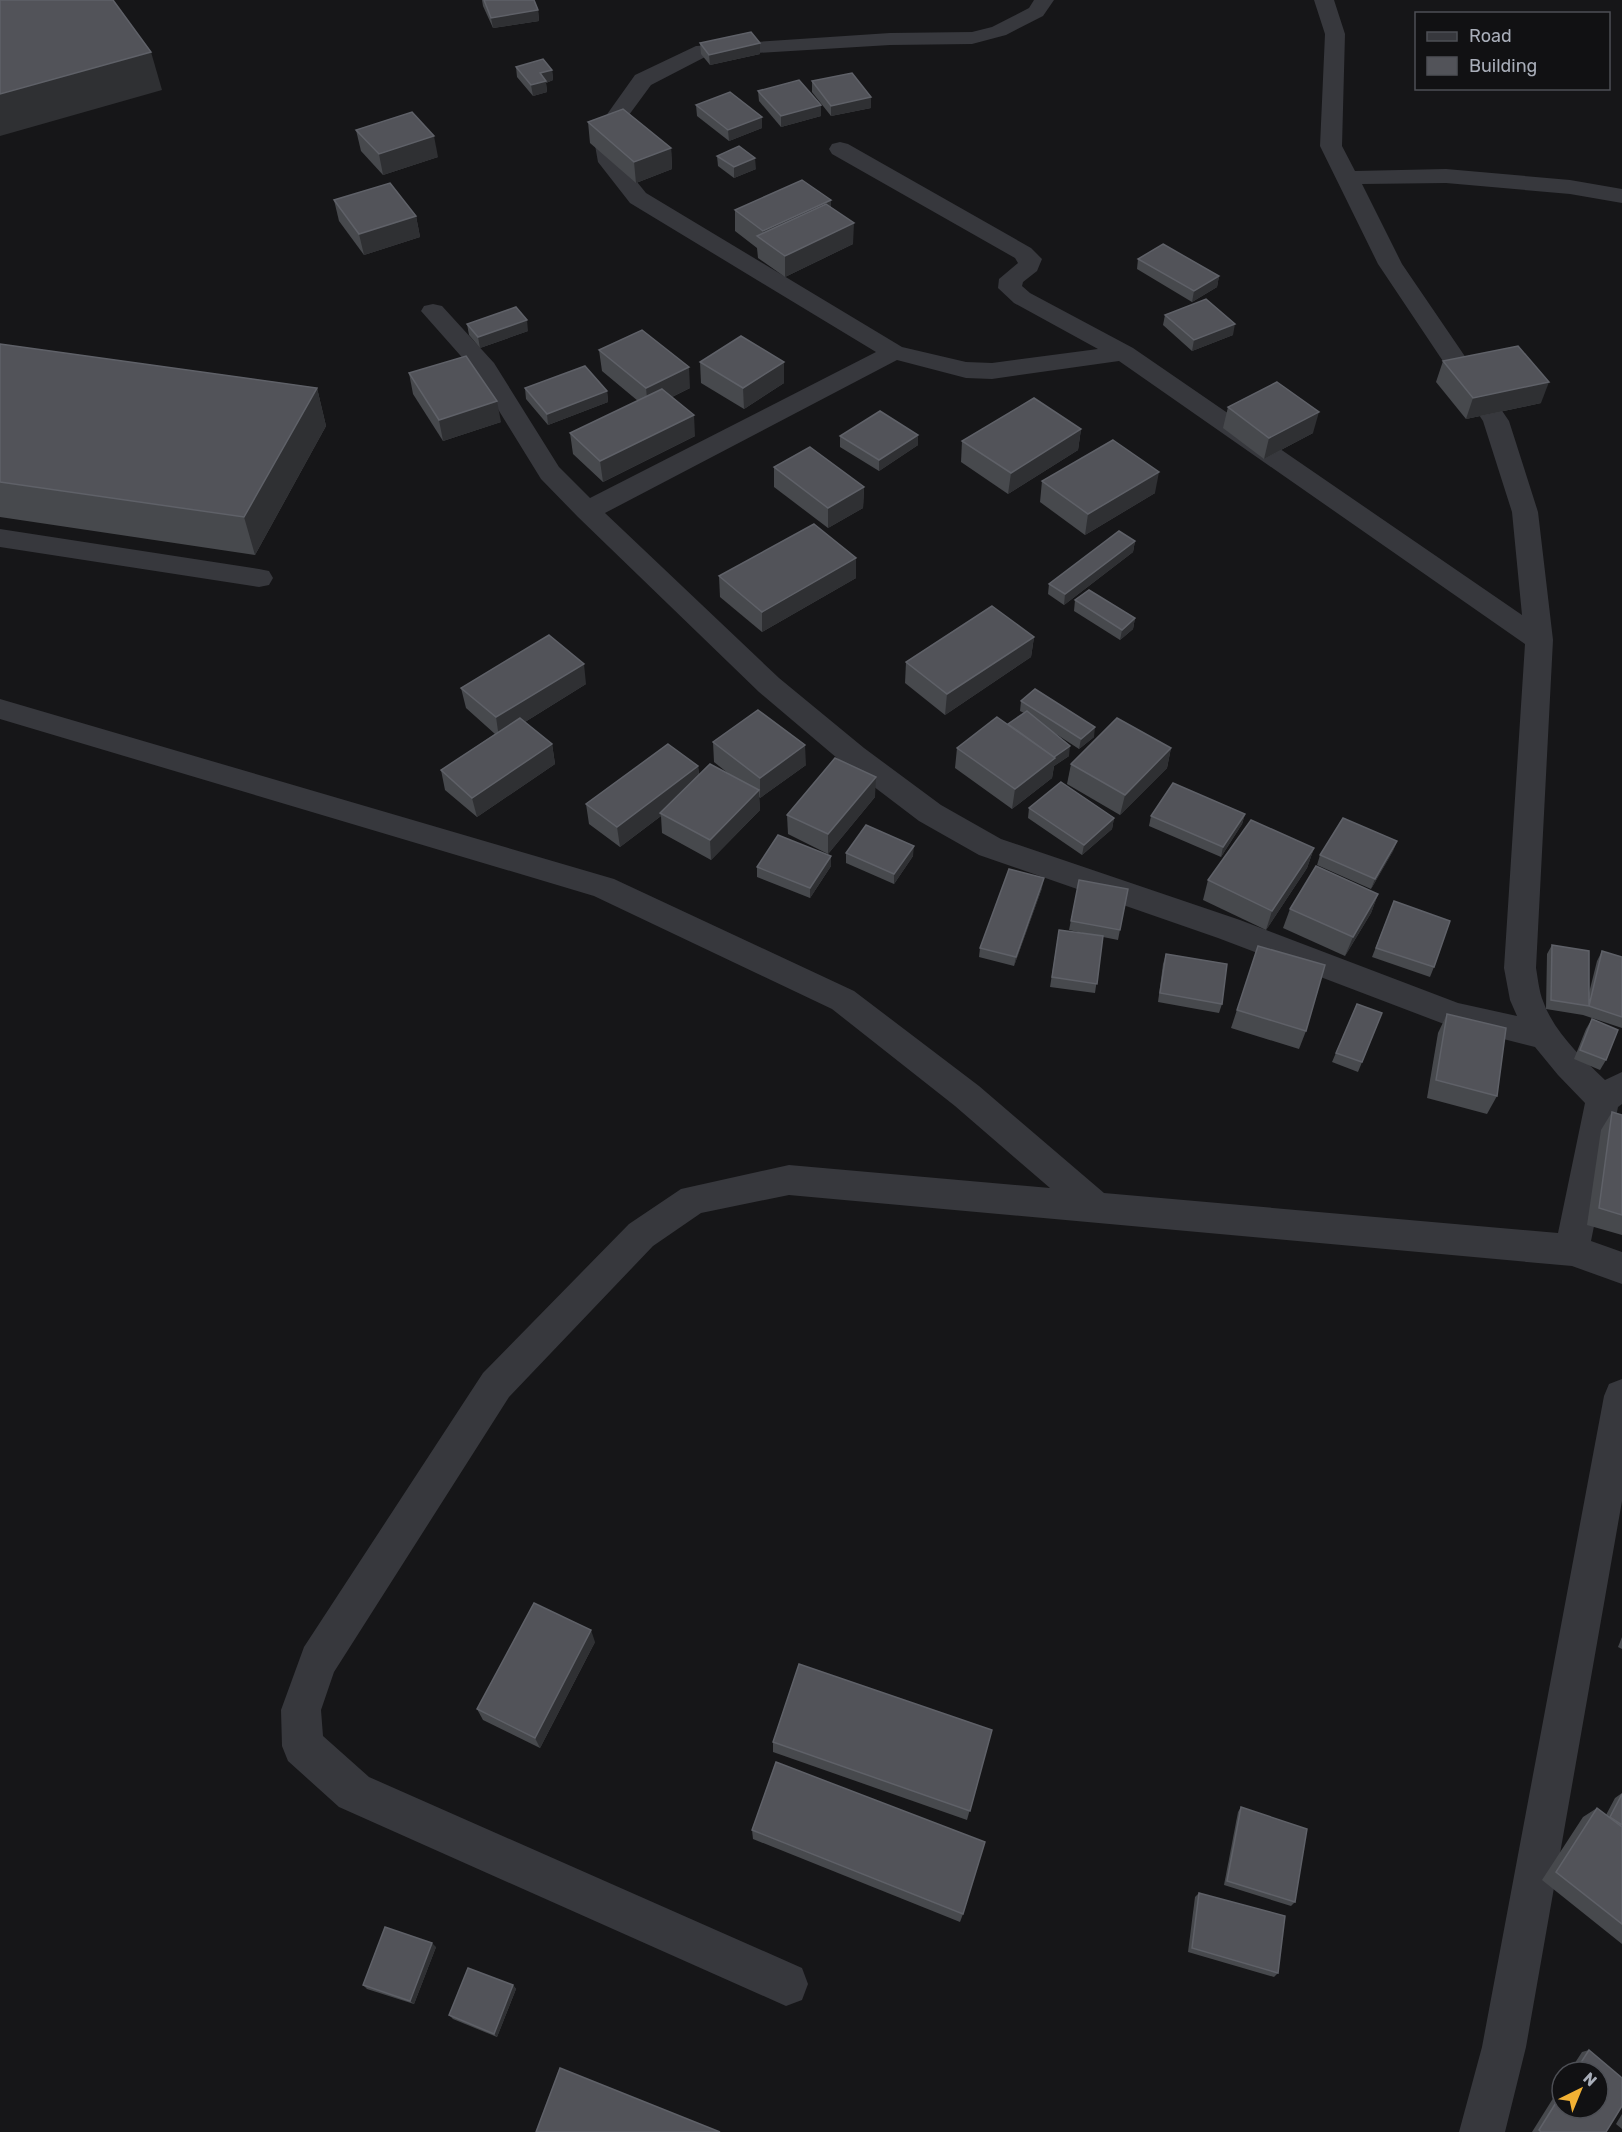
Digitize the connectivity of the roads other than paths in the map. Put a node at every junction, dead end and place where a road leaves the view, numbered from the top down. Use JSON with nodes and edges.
{"nodes":[{"id":1,"x":1044,"y":0,"type":"edge"},
{"id":2,"x":1324,"y":0,"type":"edge"},
{"id":3,"x":840,"y":149,"type":"dead end"},
{"id":4,"x":1347,"y":178,"type":"junction"},
{"id":5,"x":1622,"y":196,"type":"edge"},
{"id":6,"x":433,"y":311,"type":"dead end"},
{"id":7,"x":894,"y":352,"type":"junction"},
{"id":8,"x":1124,"y":353,"type":"junction"},
{"id":9,"x":586,"y":511,"type":"junction"},
{"id":10,"x":0,"y":538,"type":"edge"},
{"id":11,"x":259,"y":578,"type":"dead end"},
{"id":12,"x":1539,"y":640,"type":"junction"},
{"id":13,"x":0,"y":709,"type":"edge"},
{"id":14,"x":1544,"y":1036,"type":"junction"},
{"id":15,"x":1612,"y":1093,"type":"edge"},
{"id":16,"x":1096,"y":1207,"type":"junction"},
{"id":17,"x":1572,"y":1250,"type":"junction"},
{"id":18,"x":1622,"y":1268,"type":"edge"},
{"id":19,"x":1622,"y":1396,"type":"edge"},
{"id":20,"x":786,"y":1984,"type":"dead end"},
{"id":21,"x":1482,"y":2132,"type":"edge"}],
"edges":[{"from":1,"to":7,"type":"street"},
{"from":2,"to":4,"type":"street"},
{"from":3,"to":8,"type":"street"},
{"from":4,"to":5,"type":"street"},
{"from":4,"to":12,"type":"street"},
{"from":6,"to":9,"type":"street"},
{"from":7,"to":8,"type":"street"},
{"from":7,"to":9,"type":"street"},
{"from":8,"to":12,"type":"street"},
{"from":9,"to":14,"type":"street"},
{"from":10,"to":11,"type":"street"},
{"from":12,"to":14,"type":"street"},
{"from":13,"to":16,"type":"street"},
{"from":14,"to":15,"type":"street"},
{"from":15,"to":17,"type":"street"},
{"from":16,"to":17,"type":"street"},
{"from":16,"to":20,"type":"street"},
{"from":17,"to":18,"type":"street"},
{"from":19,"to":21,"type":"street"}]}
